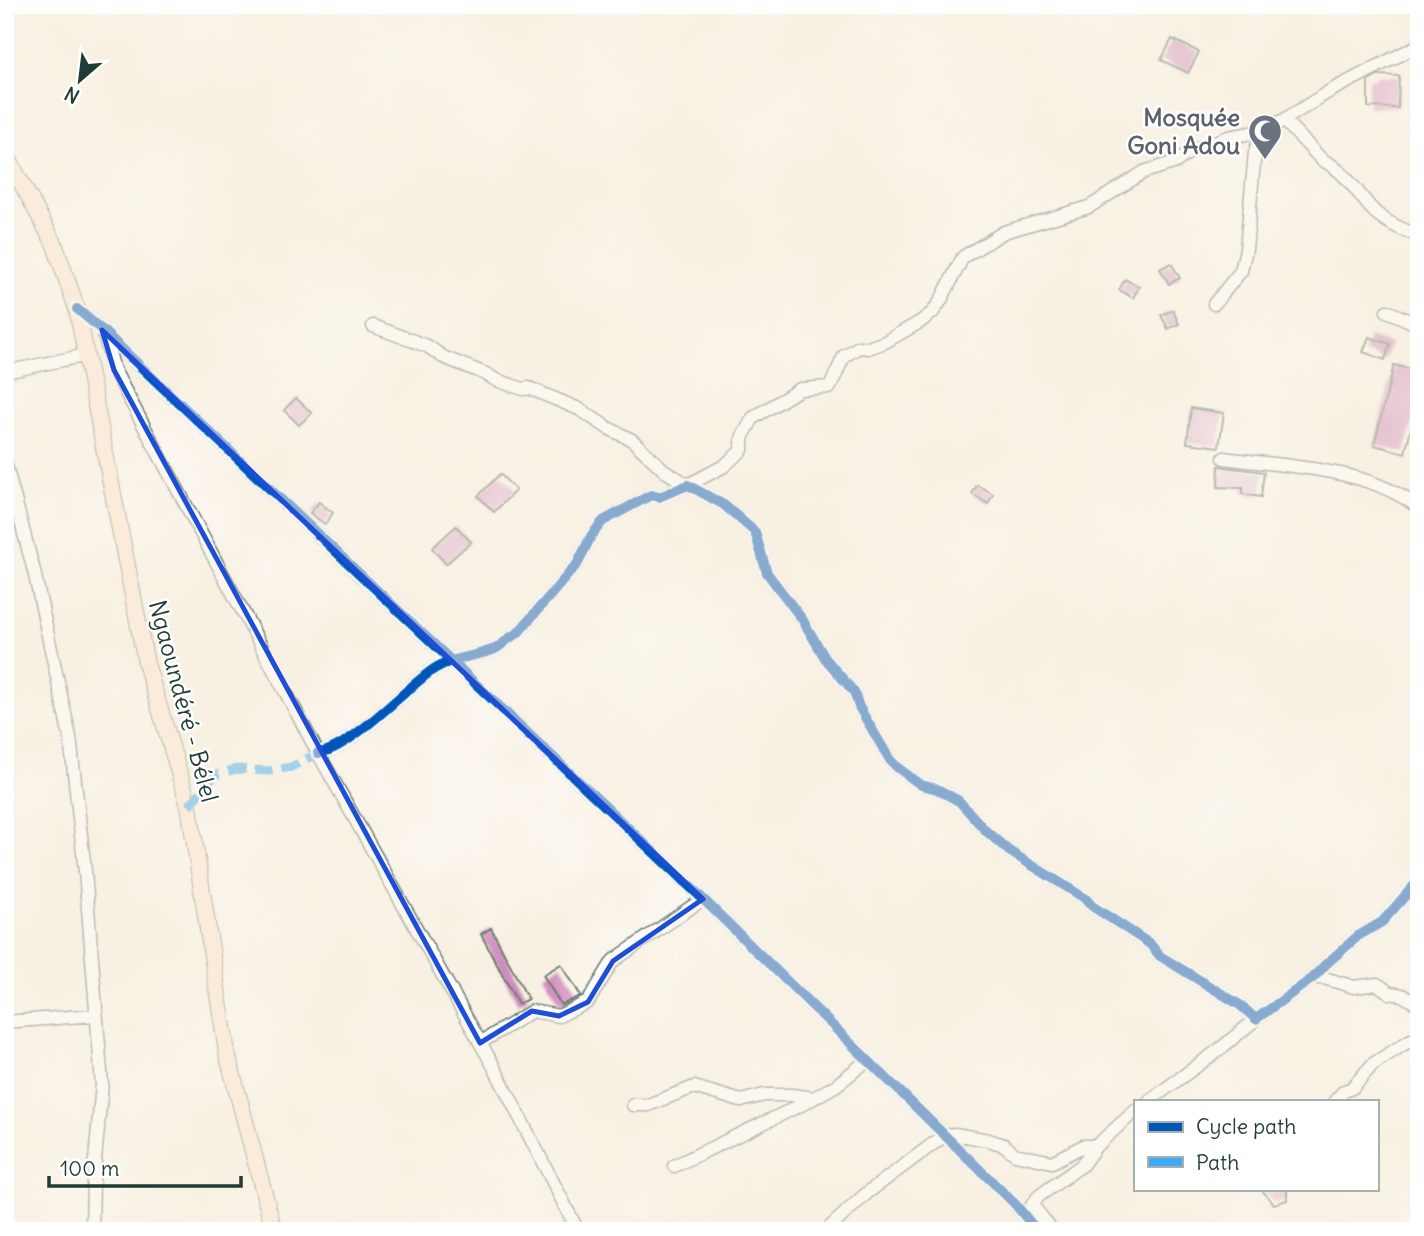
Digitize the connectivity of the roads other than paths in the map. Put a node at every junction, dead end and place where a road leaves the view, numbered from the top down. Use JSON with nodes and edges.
{"nodes":[{"id":1,"x":1419,"y":45,"type":"edge"},
{"id":2,"x":1284,"y":120,"type":"junction"},
{"id":3,"x":1262,"y":131,"type":"junction"},
{"id":4,"x":5,"y":153,"type":"edge"},
{"id":5,"x":1419,"y":235,"type":"edge"},
{"id":6,"x":1213,"y":304,"type":"dead end"},
{"id":7,"x":77,"y":309,"type":"junction"},
{"id":8,"x":1387,"y":311,"type":"dead end"},
{"id":9,"x":1419,"y":325,"type":"edge"},
{"id":10,"x":373,"y":326,"type":"dead end"},
{"id":11,"x":102,"y":330,"type":"junction"},
{"id":12,"x":87,"y":355,"type":"junction"},
{"id":13,"x":5,"y":372,"type":"edge"},
{"id":14,"x":1224,"y":458,"type":"dead end"},
{"id":15,"x":5,"y":462,"type":"edge"},
{"id":16,"x":688,"y":485,"type":"junction"},
{"id":17,"x":1419,"y":508,"type":"edge"},
{"id":18,"x":451,"y":661,"type":"junction"},
{"id":19,"x":318,"y":754,"type":"junction"},
{"id":20,"x":1419,"y":880,"type":"edge"},
{"id":21,"x":704,"y":899,"type":"junction"},
{"id":22,"x":1313,"y":978,"type":"junction"},
{"id":23,"x":1419,"y":1005,"type":"edge"},
{"id":24,"x":96,"y":1014,"type":"junction"},
{"id":25,"x":1256,"y":1018,"type":"junction"},
{"id":26,"x":5,"y":1022,"type":"edge"},
{"id":27,"x":1419,"y":1037,"type":"edge"},
{"id":28,"x":480,"y":1043,"type":"junction"},
{"id":29,"x":868,"y":1060,"type":"junction"},
{"id":30,"x":813,"y":1098,"type":"junction"},
{"id":31,"x":1150,"y":1100,"type":"edge"},
{"id":32,"x":1336,"y":1100,"type":"edge"},
{"id":33,"x":633,"y":1105,"type":"dead end"},
{"id":34,"x":1134,"y":1112,"type":"edge"},
{"id":35,"x":945,"y":1135,"type":"junction"},
{"id":36,"x":1096,"y":1146,"type":"junction"},
{"id":37,"x":674,"y":1166,"type":"dead end"},
{"id":38,"x":92,"y":1231,"type":"edge"},
{"id":39,"x":274,"y":1231,"type":"edge"},
{"id":40,"x":578,"y":1231,"type":"edge"},
{"id":41,"x":826,"y":1231,"type":"edge"},
{"id":42,"x":1037,"y":1231,"type":"edge"},
{"id":43,"x":1053,"y":1231,"type":"edge"}],
"edges":[{"from":1,"to":2,"type":"street"},
{"from":2,"to":3,"type":"street"},
{"from":2,"to":5,"type":"street"},
{"from":3,"to":6,"type":"street"},
{"from":3,"to":16,"type":"street"},
{"from":4,"to":7,"type":"main road","name":"Ngaoundéré - Bélel"},
{"from":7,"to":11,"type":"street"},
{"from":7,"to":12,"type":"main road","name":"Ngaoundéré - Bélel"},
{"from":8,"to":9,"type":"street"},
{"from":10,"to":16,"type":"street"},
{"from":11,"to":18,"type":"street"},
{"from":11,"to":19,"type":"street"},
{"from":12,"to":13,"type":"street"},
{"from":12,"to":39,"type":"main road","name":"Ngaoundéré - Bélel"},
{"from":14,"to":17,"type":"street"},
{"from":15,"to":24,"type":"street"},
{"from":16,"to":18,"type":"street"},
{"from":16,"to":25,"type":"street"},
{"from":18,"to":19,"type":"street"},
{"from":18,"to":21,"type":"street"},
{"from":19,"to":28,"type":"street"},
{"from":20,"to":22,"type":"street"},
{"from":21,"to":28,"type":"street"},
{"from":21,"to":29,"type":"street"},
{"from":22,"to":23,"type":"street"},
{"from":22,"to":25,"type":"street"},
{"from":24,"to":26,"type":"street"},
{"from":24,"to":38,"type":"street"},
{"from":25,"to":31,"type":"street"},
{"from":27,"to":32,"type":"street"},
{"from":28,"to":40,"type":"street"},
{"from":29,"to":30,"type":"street"},
{"from":29,"to":35,"type":"street"},
{"from":30,"to":33,"type":"street"},
{"from":30,"to":37,"type":"street"},
{"from":34,"to":36,"type":"street"},
{"from":35,"to":36,"type":"street"},
{"from":35,"to":41,"type":"street"},
{"from":35,"to":42,"type":"street"},
{"from":36,"to":43,"type":"street"}]}
